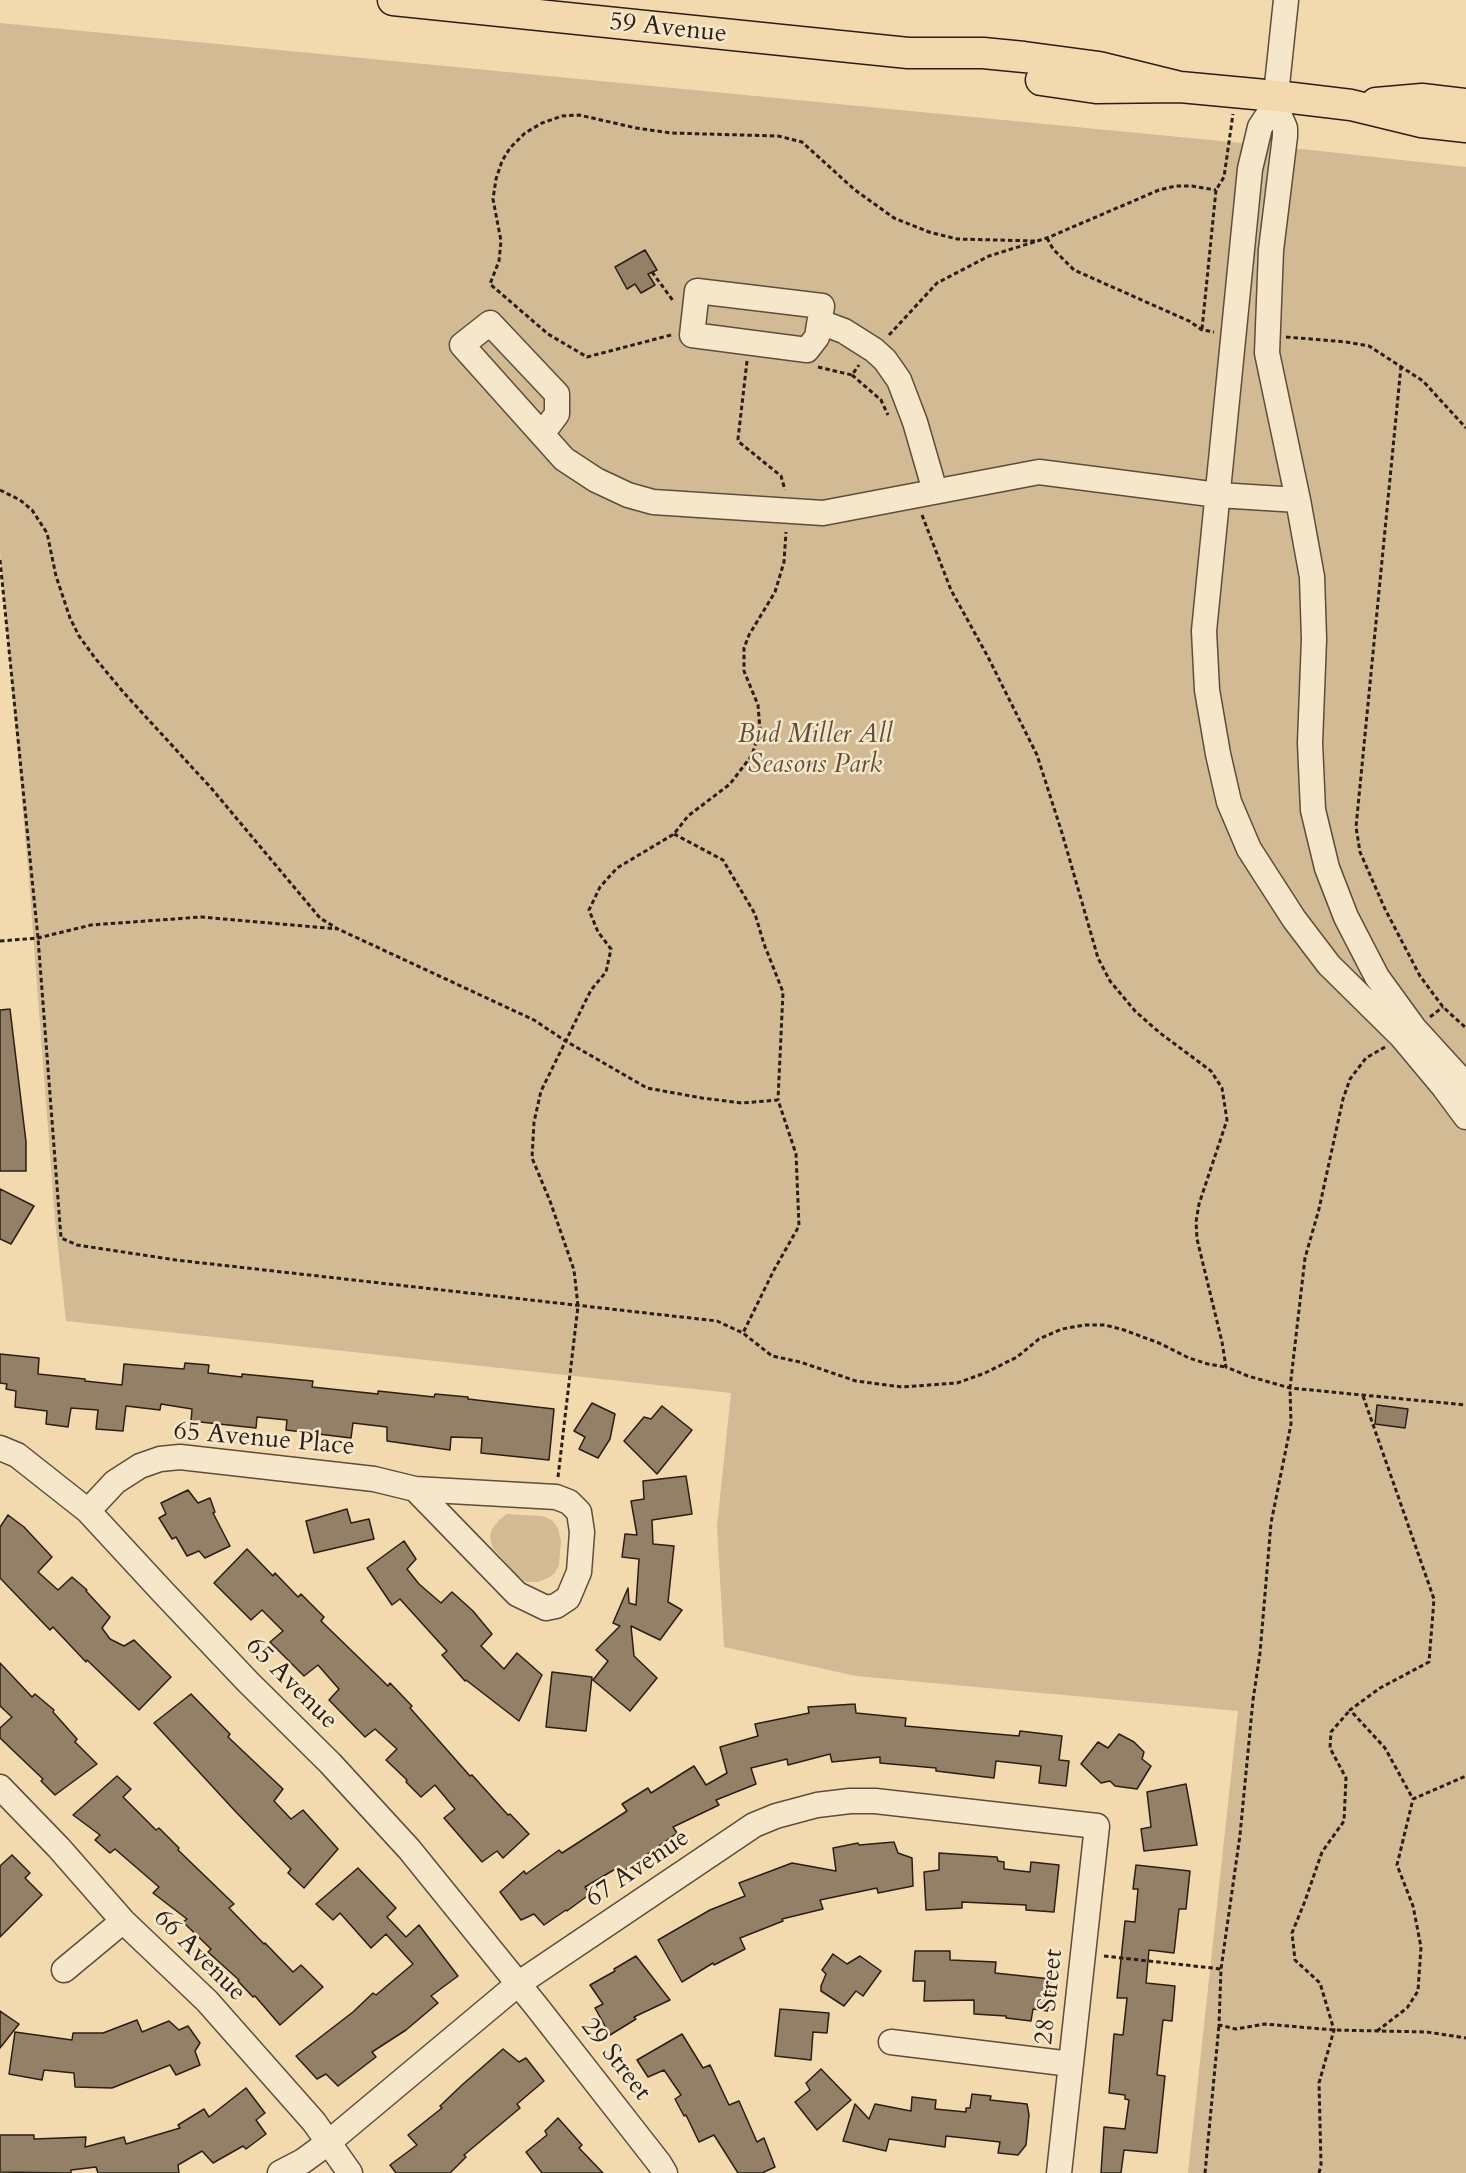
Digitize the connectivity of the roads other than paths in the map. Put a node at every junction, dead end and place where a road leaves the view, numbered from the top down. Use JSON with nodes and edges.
{"nodes":[{"id":1,"x":393,"y":0,"type":"edge"},
{"id":2,"x":1286,"y":0,"type":"edge"},
{"id":3,"x":1275,"y":100,"type":"junction"},
{"id":4,"x":1466,"y":104,"type":"edge"},
{"id":5,"x":1421,"y":110,"type":"junction"},
{"id":6,"x":1466,"y":127,"type":"edge"},
{"id":7,"x":820,"y":322,"type":"junction"},
{"id":8,"x":542,"y":434,"type":"dead end"},
{"id":9,"x":935,"y":491,"type":"junction"},
{"id":10,"x":1218,"y":495,"type":"junction"},
{"id":11,"x":1298,"y":500,"type":"junction"},
{"id":12,"x":1466,"y":1085,"type":"edge"},
{"id":13,"x":1466,"y":1117,"type":"edge"},
{"id":14,"x":0,"y":1448,"type":"edge"},
{"id":15,"x":415,"y":1489,"type":"junction"},
{"id":16,"x":88,"y":1511,"type":"junction"},
{"id":17,"x":0,"y":1787,"type":"edge"},
{"id":18,"x":1097,"y":1826,"type":"joint"},
{"id":19,"x":123,"y":1921,"type":"junction"},
{"id":20,"x":64,"y":1970,"type":"dead end"},
{"id":21,"x":518,"y":1984,"type":"junction"},
{"id":22,"x":891,"y":2042,"type":"dead end"},
{"id":23,"x":1071,"y":2064,"type":"junction"},
{"id":24,"x":329,"y":2142,"type":"junction"},
{"id":25,"x":280,"y":2173,"type":"edge"},
{"id":26,"x":351,"y":2173,"type":"edge"},
{"id":27,"x":665,"y":2173,"type":"edge"},
{"id":28,"x":1059,"y":2173,"type":"edge"}],
"edges":[{"from":1,"to":3,"type":"main road","name":"59 Avenue"},
{"from":2,"to":3,"type":"street"},
{"from":3,"to":5,"type":"main road","name":"59 Avenue"},
{"from":3,"to":10,"type":"street"},
{"from":3,"to":11,"type":"street"},
{"from":4,"to":5,"type":"main road"},
{"from":5,"to":6,"type":"main road"},
{"from":7,"to":7,"type":"street"},
{"from":7,"to":9,"type":"street"},
{"from":8,"to":9,"type":"street"},
{"from":9,"to":10,"type":"street"},
{"from":10,"to":11,"type":"street"},
{"from":10,"to":13,"type":"street"},
{"from":11,"to":12,"type":"street"},
{"from":14,"to":16,"type":"street","name":"65 Avenue"},
{"from":15,"to":15,"type":"street","name":"65 Avenue Place"},
{"from":15,"to":16,"type":"street","name":"65 Avenue Place"},
{"from":16,"to":21,"type":"street","name":"65 Avenue"},
{"from":17,"to":19,"type":"street","name":"66 Avenue"},
{"from":18,"to":21,"type":"street","name":"67 Avenue"},
{"from":18,"to":23,"type":"street","name":"28 Street"},
{"from":19,"to":20,"type":"street"},
{"from":19,"to":24,"type":"street","name":"66 Avenue"},
{"from":21,"to":24,"type":"street","name":"67 Avenue"},
{"from":21,"to":27,"type":"street","name":"29 Street"},
{"from":22,"to":23,"type":"street"},
{"from":23,"to":28,"type":"street","name":"28 Street"},
{"from":24,"to":25,"type":"street","name":"67 Avenue"},
{"from":24,"to":26,"type":"street","name":"66 Avenue"}]}
